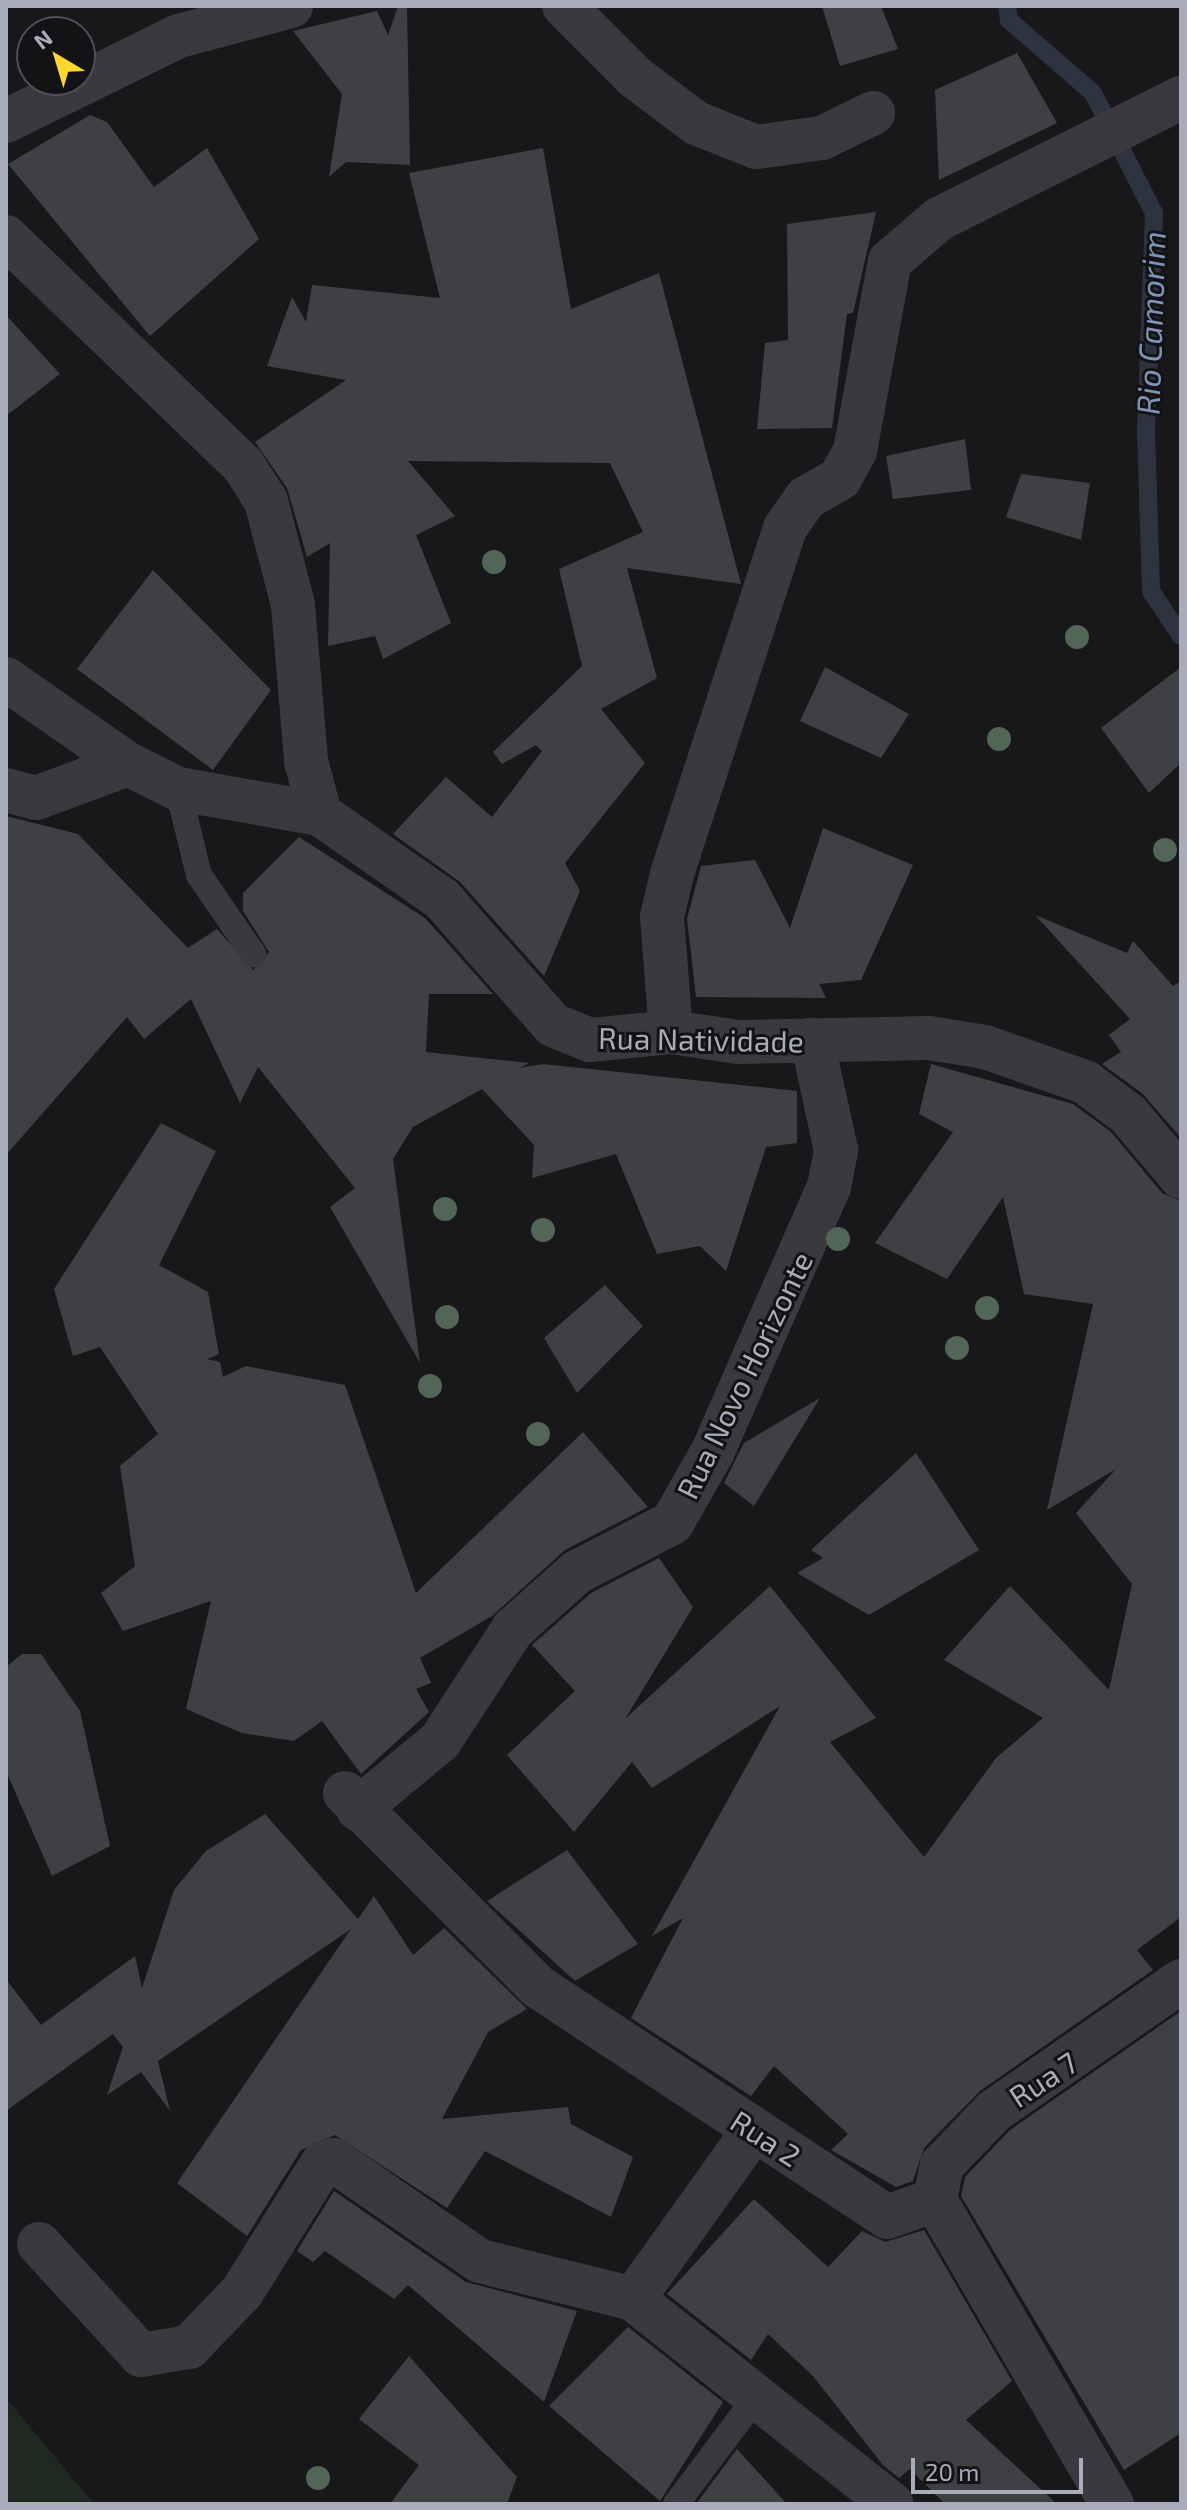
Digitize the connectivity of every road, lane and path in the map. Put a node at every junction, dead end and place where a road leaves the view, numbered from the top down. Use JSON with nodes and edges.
{"nodes":[{"id":1,"x":291,"y":6,"type":"edge"},
{"id":2,"x":564,"y":6,"type":"edge"},
{"id":3,"x":1181,"y":98,"type":"edge"},
{"id":4,"x":873,"y":113,"type":"dead end"},
{"id":5,"x":6,"y":121,"type":"edge"},
{"id":6,"x":6,"y":237,"type":"edge"},
{"id":7,"x":6,"y":679,"type":"edge"},
{"id":8,"x":128,"y":764,"type":"junction"},
{"id":9,"x":178,"y":789,"type":"junction"},
{"id":10,"x":6,"y":790,"type":"edge"},
{"id":11,"x":320,"y":814,"type":"junction"},
{"id":12,"x":253,"y":954,"type":"dead end"},
{"id":13,"x":671,"y":1032,"type":"junction"},
{"id":14,"x":812,"y":1040,"type":"junction"},
{"id":15,"x":1181,"y":1177,"type":"edge"},
{"id":16,"x":352,"y":1801,"type":"joint"},
{"id":17,"x":1181,"y":1981,"type":"edge"},
{"id":18,"x":754,"y":2130,"type":"junction"},
{"id":19,"x":935,"y":2200,"type":"junction"},
{"id":20,"x":39,"y":2244,"type":"dead end"},
{"id":21,"x":633,"y":2299,"type":"junction"},
{"id":22,"x":760,"y":2392,"type":"junction"},
{"id":23,"x":676,"y":2504,"type":"edge"},
{"id":24,"x":892,"y":2504,"type":"edge"},
{"id":25,"x":1112,"y":2504,"type":"edge"}],
"edges":[{"from":1,"to":5,"type":"street"},
{"from":2,"to":4,"type":"street"},
{"from":3,"to":13,"type":"street"},
{"from":6,"to":11,"type":"street"},
{"from":7,"to":8,"type":"street","name":"Rua Natividade"},
{"from":8,"to":9,"type":"street","name":"Rua Natividade"},
{"from":8,"to":10,"type":"street"},
{"from":9,"to":11,"type":"street","name":"Rua Natividade"},
{"from":9,"to":12,"type":"lane"},
{"from":11,"to":13,"type":"street","name":"Rua Natividade"},
{"from":13,"to":14,"type":"street","name":"Rua Natividade"},
{"from":14,"to":15,"type":"street","name":"Rua Natividade"},
{"from":14,"to":16,"type":"street","name":"Rua Novo Horizonte"},
{"from":16,"to":18,"type":"street","name":"Rua 2"},
{"from":17,"to":19,"type":"street","name":"Rua 7"},
{"from":18,"to":19,"type":"street","name":"Rua 2"},
{"from":18,"to":21,"type":"street"},
{"from":19,"to":25,"type":"street"},
{"from":20,"to":21,"type":"street"},
{"from":21,"to":22,"type":"street"},
{"from":22,"to":23,"type":"lane"},
{"from":22,"to":24,"type":"street"}]}
